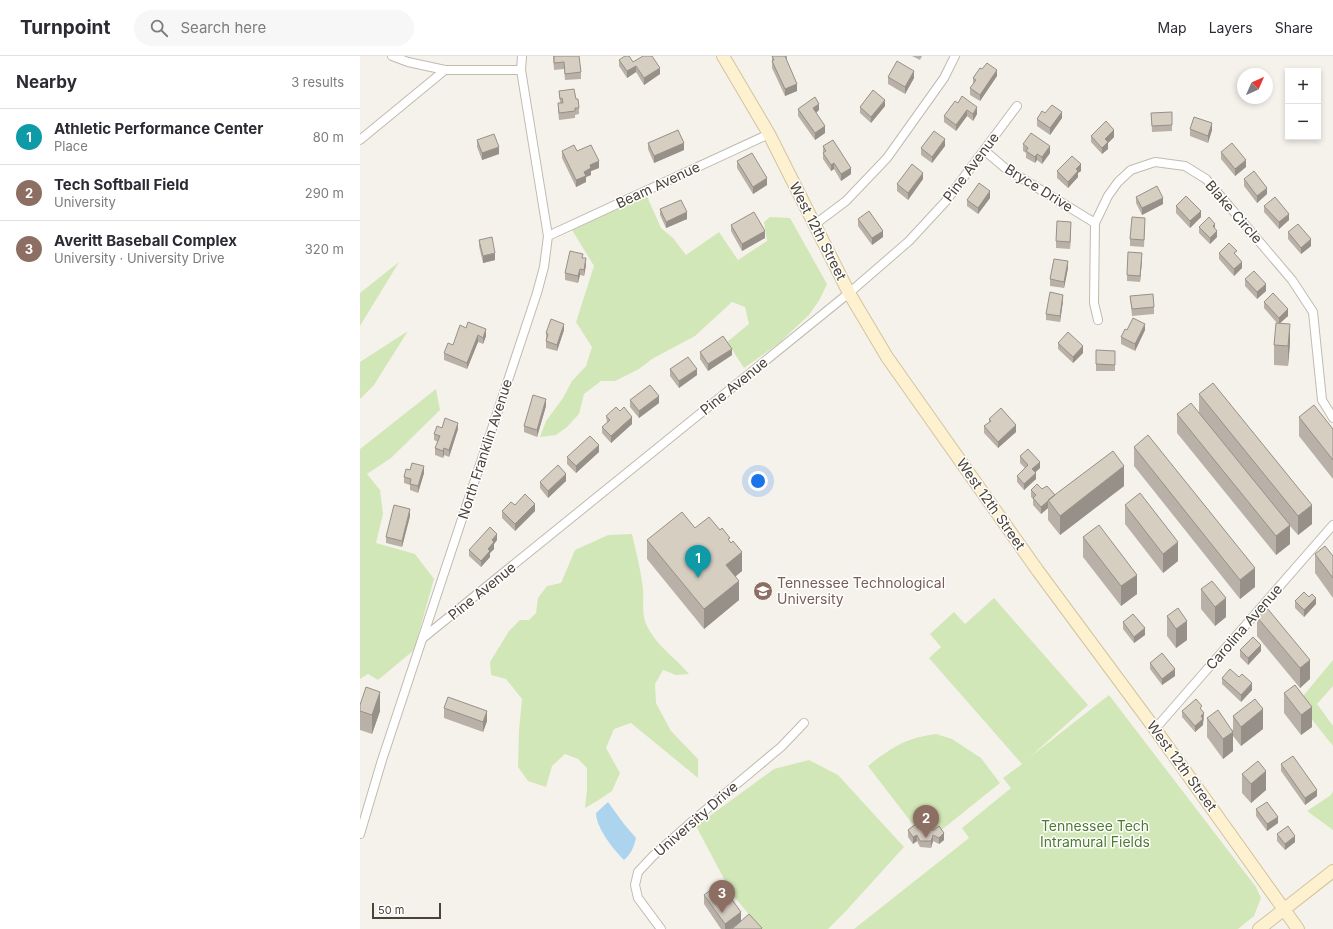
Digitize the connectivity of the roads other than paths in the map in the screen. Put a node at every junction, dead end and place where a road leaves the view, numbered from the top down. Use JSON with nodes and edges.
{"nodes":[{"id":1,"x":392,"y":56,"type":"edge"},
{"id":2,"x":522,"y":56,"type":"edge"},
{"id":3,"x":723,"y":56,"type":"edge"},
{"id":4,"x":955,"y":56,"type":"edge"},
{"id":5,"x":445,"y":70,"type":"junction"},
{"id":6,"x":521,"y":70,"type":"junction"},
{"id":7,"x":1017,"y":106,"type":"dead end"},
{"id":8,"x":769,"y":134,"type":"junction"},
{"id":9,"x":360,"y":140,"type":"edge"},
{"id":10,"x":984,"y":150,"type":"junction"},
{"id":11,"x":1095,"y":223,"type":"junction"},
{"id":12,"x":814,"y":225,"type":"junction"},
{"id":13,"x":548,"y":236,"type":"junction"},
{"id":14,"x":849,"y":293,"type":"junction"},
{"id":15,"x":1098,"y":320,"type":"dead end"},
{"id":16,"x":1333,"y":418,"type":"edge"},
{"id":17,"x":1333,"y":525,"type":"edge"},
{"id":18,"x":423,"y":639,"type":"junction"},
{"id":19,"x":804,"y":723,"type":"dead end"},
{"id":20,"x":1155,"y":729,"type":"junction"},
{"id":21,"x":360,"y":834,"type":"edge"},
{"id":22,"x":1333,"y":872,"type":"edge"},
{"id":23,"x":1284,"y":910,"type":"junction"},
{"id":24,"x":662,"y":929,"type":"edge"},
{"id":25,"x":1259,"y":929,"type":"edge"},
{"id":26,"x":1298,"y":929,"type":"edge"}],
"edges":[{"from":1,"to":5,"type":"street"},
{"from":2,"to":6,"type":"street","name":"North Franklin Avenue"},
{"from":3,"to":8,"type":"main road","name":"West 12th Street"},
{"from":4,"to":12,"type":"street"},
{"from":5,"to":6,"type":"street"},
{"from":5,"to":9,"type":"street"},
{"from":6,"to":13,"type":"street","name":"North Franklin Avenue"},
{"from":7,"to":10,"type":"street","name":"Pine Avenue"},
{"from":8,"to":12,"type":"main road","name":"West 12th Street"},
{"from":8,"to":13,"type":"street","name":"Beam Avenue"},
{"from":10,"to":11,"type":"street","name":"Bryce Drive"},
{"from":10,"to":14,"type":"street","name":"Pine Avenue"},
{"from":11,"to":15,"type":"street","name":"Blake Circle"},
{"from":11,"to":16,"type":"street","name":"Blake Circle"},
{"from":12,"to":14,"type":"main road","name":"West 12th Street"},
{"from":13,"to":18,"type":"street","name":"North Franklin Avenue"},
{"from":14,"to":18,"type":"street","name":"Pine Avenue"},
{"from":14,"to":20,"type":"main road","name":"West 12th Street"},
{"from":17,"to":20,"type":"street","name":"Carolina Avenue"},
{"from":18,"to":21,"type":"street","name":"North Franklin Avenue"},
{"from":19,"to":24,"type":"street","name":"University Drive"},
{"from":20,"to":23,"type":"main road","name":"West 12th Street"},
{"from":22,"to":23,"type":"main road"},
{"from":23,"to":25,"type":"main road"},
{"from":23,"to":26,"type":"main road","name":"West 12th Street"}]}
